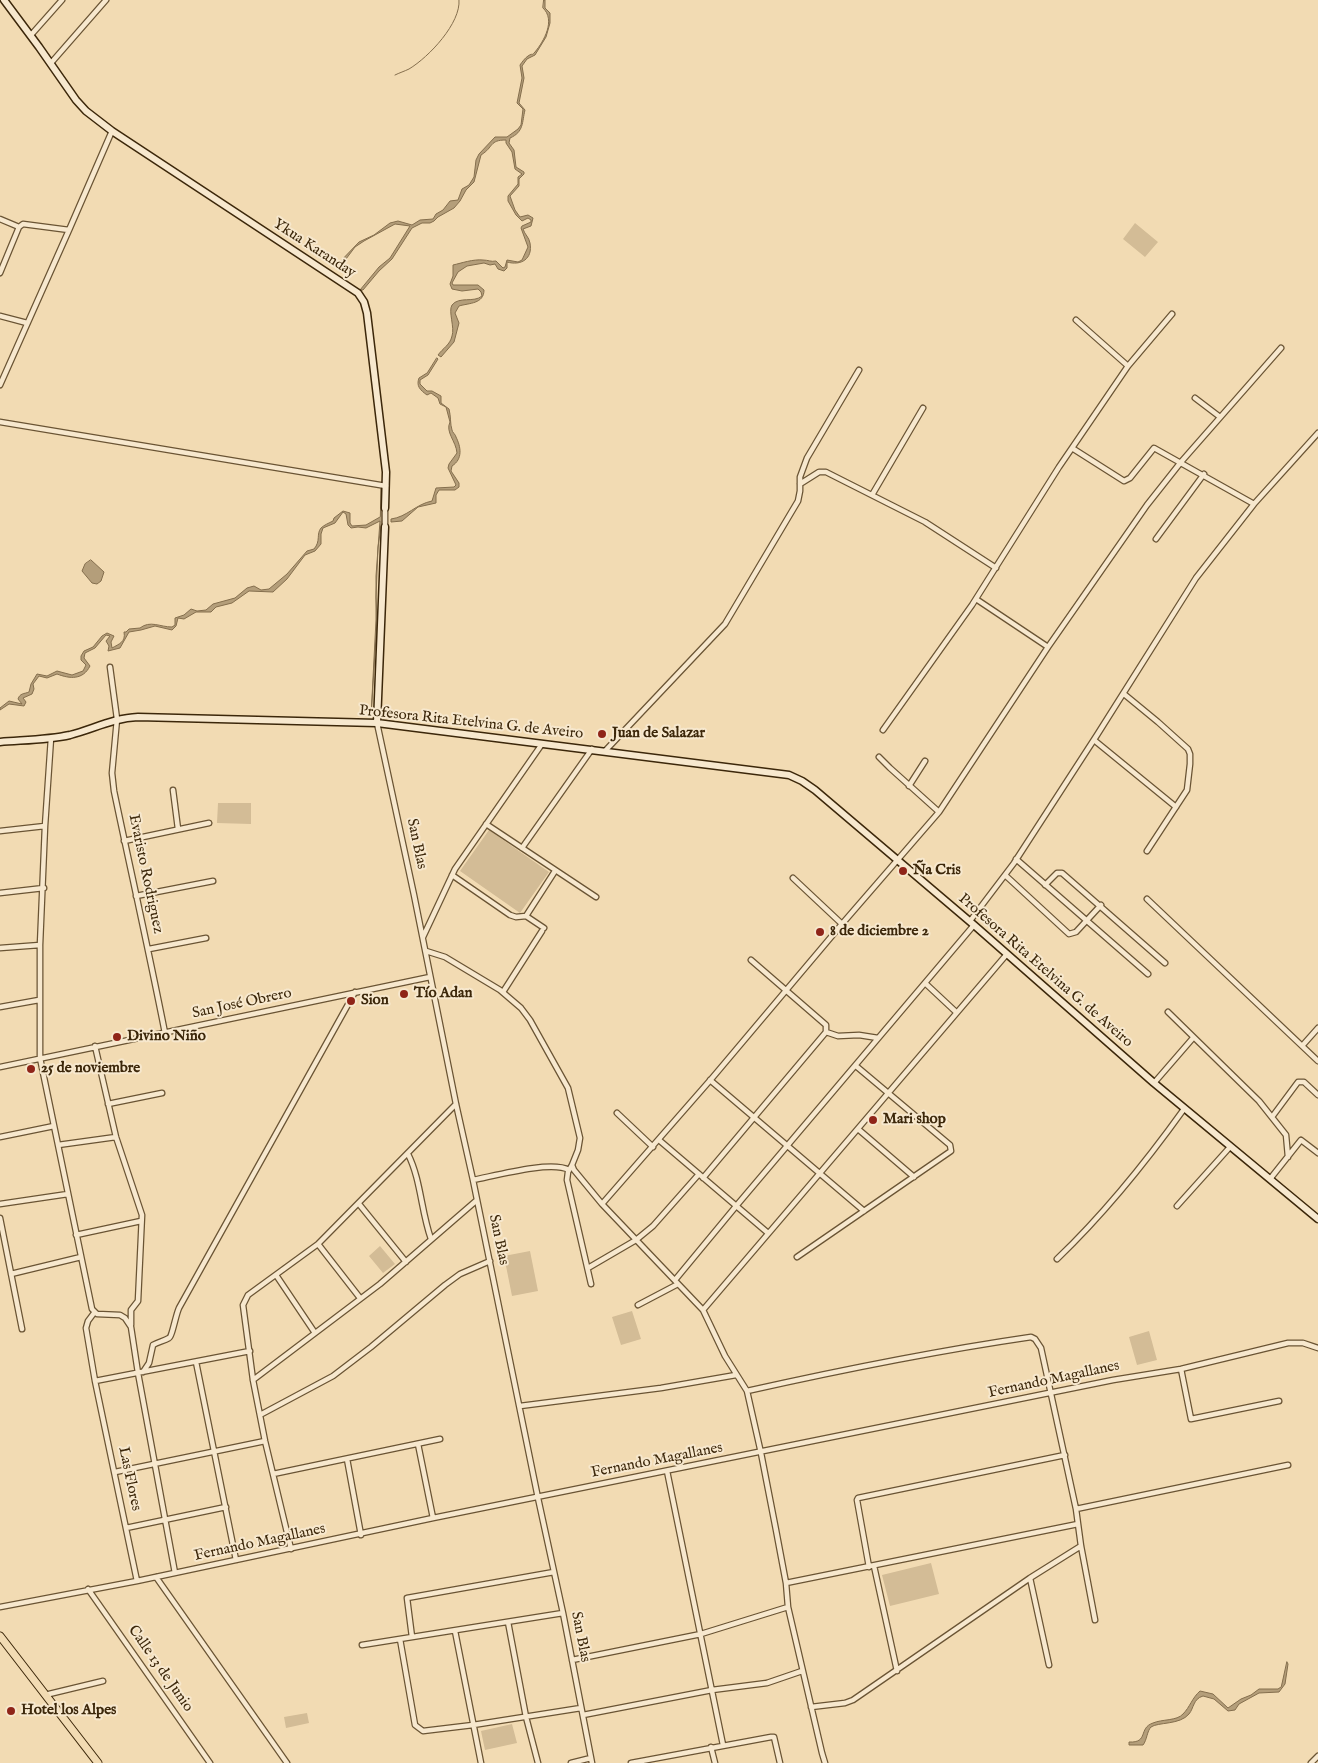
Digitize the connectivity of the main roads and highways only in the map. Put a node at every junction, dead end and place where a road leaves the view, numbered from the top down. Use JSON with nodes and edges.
{"nodes":[{"id":1,"x":0,"y":1636,"type":"edge"},
{"id":2,"x":98,"y":1763,"type":"edge"}],
"edges":[{"from":1,"to":2,"type":"main road"}]}
